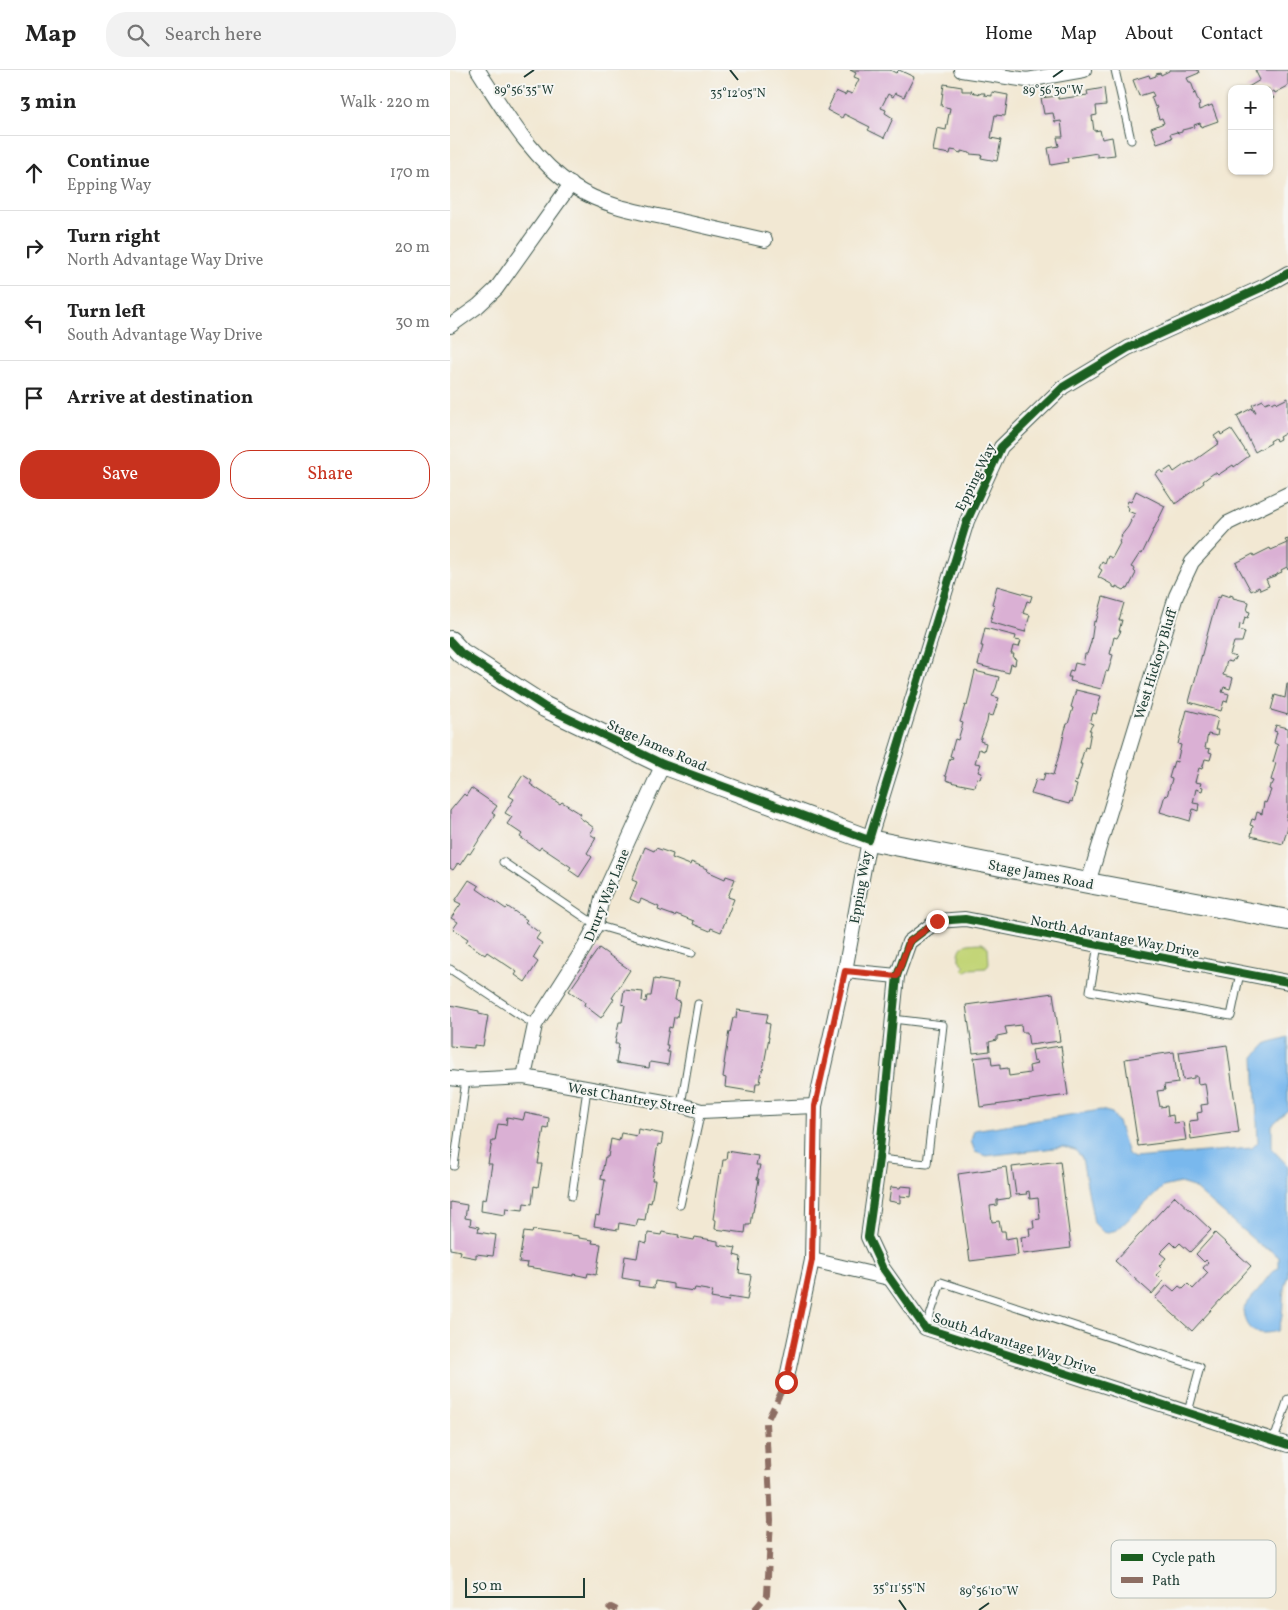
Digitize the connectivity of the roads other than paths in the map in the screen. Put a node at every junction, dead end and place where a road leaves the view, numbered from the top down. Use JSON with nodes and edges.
{"nodes":[{"id":1,"x":478,"y":70,"type":"edge"},
{"id":2,"x":961,"y":70,"type":"edge"},
{"id":3,"x":1084,"y":70,"type":"edge"},
{"id":4,"x":1115,"y":70,"type":"edge"},
{"id":5,"x":1131,"y":140,"type":"dead end"},
{"id":6,"x":571,"y":184,"type":"junction"},
{"id":7,"x":765,"y":240,"type":"dead end"},
{"id":8,"x":1288,"y":273,"type":"edge"},
{"id":9,"x":450,"y":326,"type":"edge"},
{"id":10,"x":1288,"y":494,"type":"edge"},
{"id":11,"x":450,"y":642,"type":"edge"},
{"id":12,"x":662,"y":764,"type":"junction"},
{"id":13,"x":869,"y":840,"type":"junction"},
{"id":14,"x":503,"y":862,"type":"dead end"},
{"id":15,"x":1088,"y":883,"type":"junction"},
{"id":16,"x":1288,"y":920,"type":"edge"},
{"id":17,"x":937,"y":921,"type":"joint"},
{"id":18,"x":596,"y":925,"type":"junction"},
{"id":19,"x":1098,"y":945,"type":"junction"},
{"id":20,"x":692,"y":953,"type":"dead end"},
{"id":21,"x":450,"y":969,"type":"edge"},
{"id":22,"x":845,"y":971,"type":"junction"},
{"id":23,"x":1240,"y":973,"type":"junction"},
{"id":24,"x":897,"y":976,"type":"junction"},
{"id":25,"x":1288,"y":982,"type":"edge"},
{"id":26,"x":698,"y":1004,"type":"dead end"},
{"id":27,"x":893,"y":1018,"type":"junction"},
{"id":28,"x":535,"y":1025,"type":"junction"},
{"id":29,"x":450,"y":1078,"type":"edge"},
{"id":30,"x":524,"y":1078,"type":"junction"},
{"id":31,"x":466,"y":1080,"type":"junction"},
{"id":32,"x":587,"y":1089,"type":"junction"},
{"id":33,"x":681,"y":1105,"type":"junction"},
{"id":34,"x":815,"y":1106,"type":"junction"},
{"id":35,"x":701,"y":1111,"type":"junction"},
{"id":36,"x":879,"y":1159,"type":"junction"},
{"id":37,"x":454,"y":1166,"type":"dead end"},
{"id":38,"x":572,"y":1196,"type":"dead end"},
{"id":39,"x":680,"y":1205,"type":"dead end"},
{"id":40,"x":812,"y":1260,"type":"junction"},
{"id":41,"x":889,"y":1278,"type":"junction"},
{"id":42,"x":926,"y":1328,"type":"junction"},
{"id":43,"x":786,"y":1382,"type":"dead end"},
{"id":44,"x":1288,"y":1399,"type":"edge"},
{"id":45,"x":1188,"y":1412,"type":"junction"},
{"id":46,"x":1274,"y":1440,"type":"junction"},
{"id":47,"x":1288,"y":1445,"type":"edge"}],
"edges":[{"from":1,"to":6,"type":"street"},
{"from":2,"to":3,"type":"street"},
{"from":4,"to":5,"type":"lane"},
{"from":6,"to":7,"type":"street"},
{"from":6,"to":9,"type":"street"},
{"from":8,"to":13,"type":"street","name":"Epping Way"},
{"from":10,"to":15,"type":"street","name":"West Hickory Bluff"},
{"from":11,"to":12,"type":"main road","name":"Stage James Road"},
{"from":12,"to":13,"type":"main road","name":"Stage James Road"},
{"from":12,"to":18,"type":"street","name":"Drury Way Lane"},
{"from":13,"to":15,"type":"main road","name":"Stage James Road"},
{"from":13,"to":22,"type":"street","name":"Epping Way"},
{"from":14,"to":18,"type":"lane"},
{"from":15,"to":16,"type":"main road","name":"Stage James Road"},
{"from":17,"to":19,"type":"street","name":"North Advantage Way Drive"},
{"from":17,"to":24,"type":"street","name":"South Advantage Way Drive"},
{"from":18,"to":20,"type":"lane"},
{"from":18,"to":28,"type":"street","name":"Drury Way Lane"},
{"from":19,"to":23,"type":"street","name":"North Advantage Way Drive"},
{"from":19,"to":23,"type":"lane"},
{"from":21,"to":28,"type":"lane"},
{"from":22,"to":24,"type":"street"},
{"from":22,"to":34,"type":"street","name":"Epping Way"},
{"from":23,"to":25,"type":"street","name":"North Advantage Way Drive"},
{"from":24,"to":27,"type":"street","name":"South Advantage Way Drive"},
{"from":26,"to":33,"type":"lane"},
{"from":27,"to":36,"type":"street","name":"South Advantage Way Drive"},
{"from":27,"to":36,"type":"lane"},
{"from":28,"to":30,"type":"street","name":"Drury Way Lane"},
{"from":29,"to":31,"type":"street","name":"West Chantrey Street"},
{"from":30,"to":31,"type":"street","name":"West Chantrey Street"},
{"from":30,"to":32,"type":"street","name":"West Chantrey Street"},
{"from":31,"to":37,"type":"lane"},
{"from":32,"to":33,"type":"street","name":"West Chantrey Street"},
{"from":32,"to":38,"type":"lane"},
{"from":33,"to":35,"type":"street","name":"West Chantrey Street"},
{"from":34,"to":35,"type":"street","name":"West Chantrey Street"},
{"from":34,"to":40,"type":"street","name":"Epping Way"},
{"from":35,"to":39,"type":"lane"},
{"from":36,"to":41,"type":"street","name":"South Advantage Way Drive"},
{"from":40,"to":41,"type":"street"},
{"from":40,"to":43,"type":"street","name":"Epping Way"},
{"from":41,"to":42,"type":"street","name":"South Advantage Way Drive"},
{"from":42,"to":45,"type":"street","name":"South Advantage Way Drive"},
{"from":42,"to":45,"type":"lane"},
{"from":44,"to":46,"type":"lane"},
{"from":45,"to":46,"type":"street","name":"South Advantage Way Drive"},
{"from":46,"to":47,"type":"street","name":"South Advantage Way Drive"}]}
